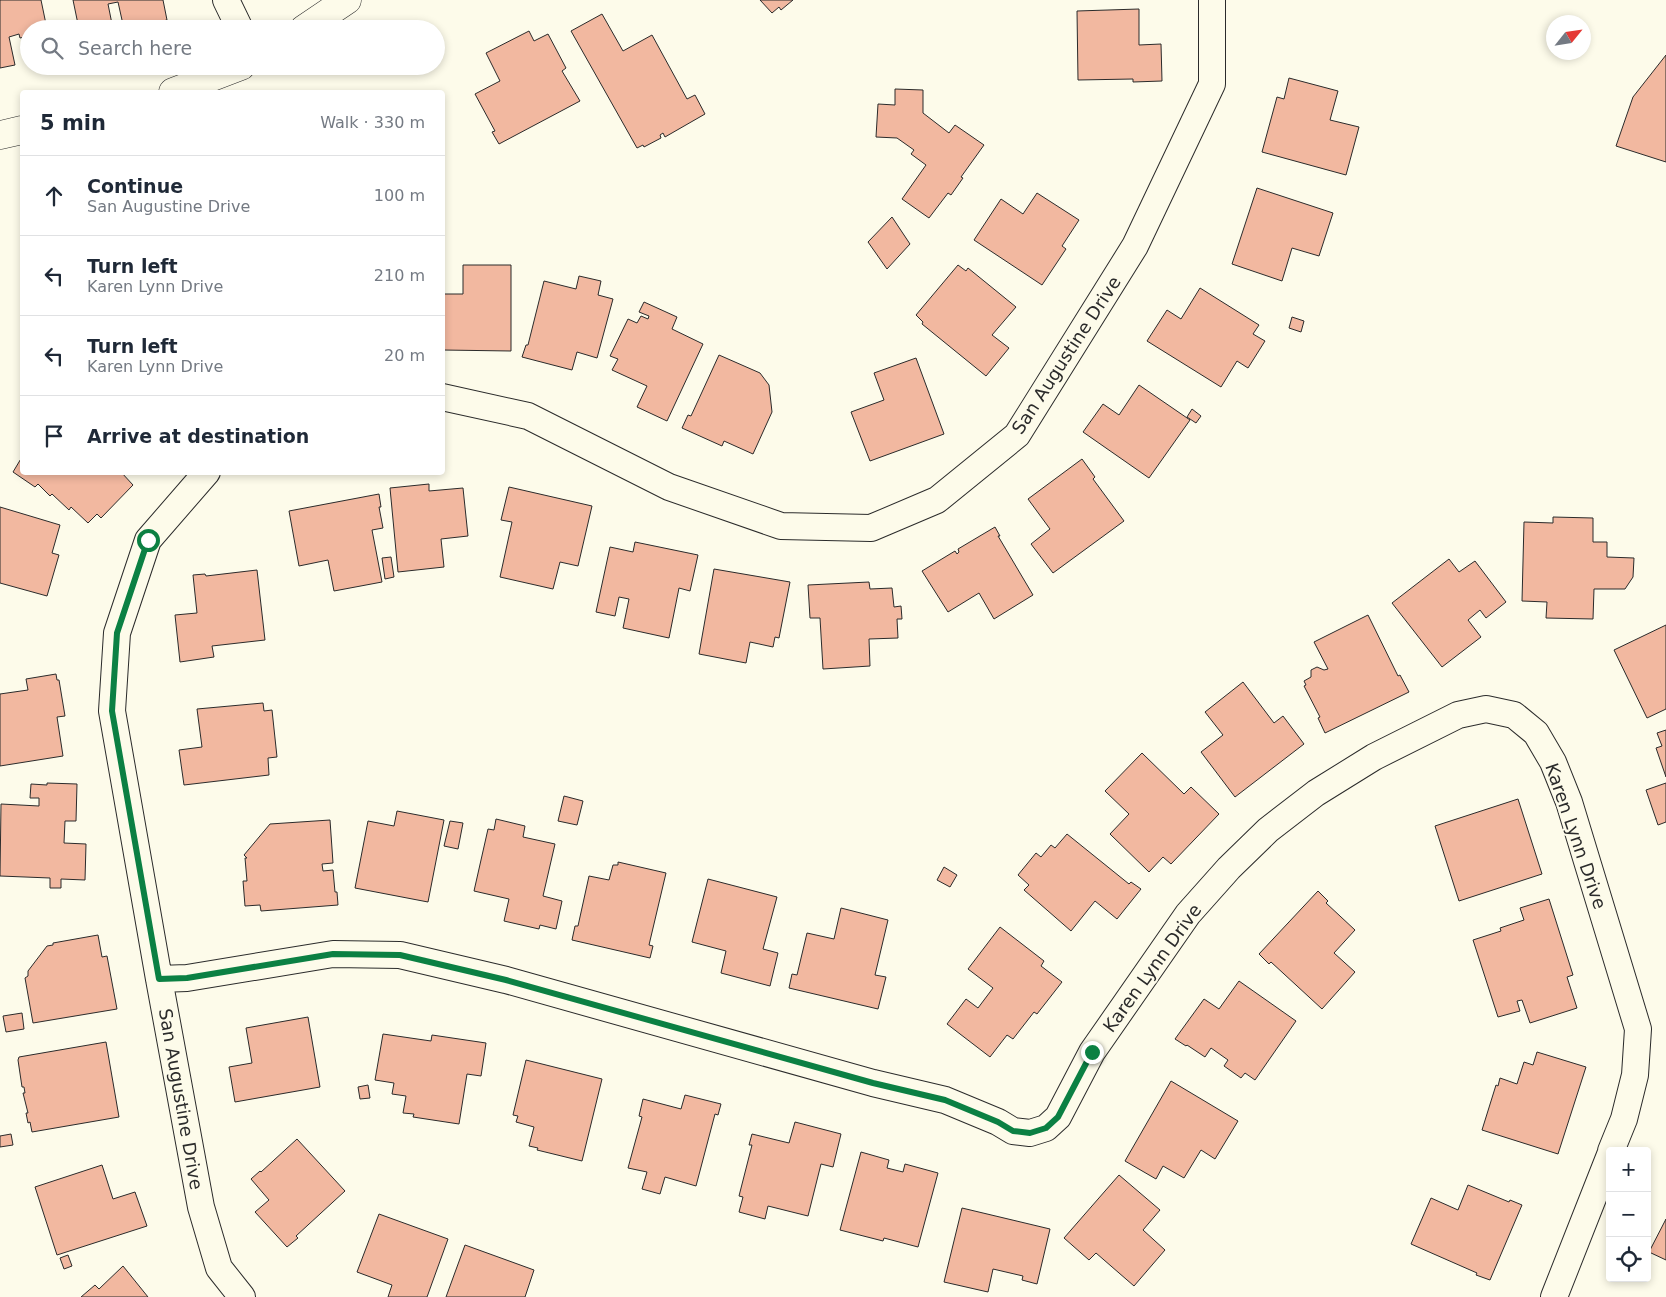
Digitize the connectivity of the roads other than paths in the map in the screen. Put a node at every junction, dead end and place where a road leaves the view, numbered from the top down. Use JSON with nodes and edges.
{"nodes":[{"id":1,"x":226,"y":0,"type":"edge"},
{"id":2,"x":348,"y":0,"type":"edge"},
{"id":3,"x":1212,"y":0,"type":"edge"},
{"id":4,"x":236,"y":20,"type":"edge"},
{"id":5,"x":318,"y":20,"type":"edge"},
{"id":6,"x":217,"y":75,"type":"edge"},
{"id":7,"x":178,"y":90,"type":"edge"},
{"id":8,"x":20,"y":130,"type":"edge"},
{"id":9,"x":0,"y":135,"type":"edge"},
{"id":10,"x":445,"y":397,"type":"edge"},
{"id":11,"x":204,"y":475,"type":"edge"},
{"id":12,"x":159,"y":979,"type":"junction"},
{"id":13,"x":1613,"y":1147,"type":"edge"},
{"id":14,"x":1606,"y":1164,"type":"edge"},
{"id":15,"x":242,"y":1297,"type":"edge"},
{"id":16,"x":1554,"y":1297,"type":"edge"}],
"edges":[{"from":1,"to":4,"type":"street"},
{"from":2,"to":5,"type":"street"},
{"from":3,"to":10,"type":"street","name":"San Augustine Drive"},
{"from":6,"to":7,"type":"street"},
{"from":8,"to":9,"type":"street"},
{"from":11,"to":12,"type":"street","name":"San Augustine Drive"},
{"from":12,"to":13,"type":"street","name":"Karen Lynn Drive"},
{"from":12,"to":15,"type":"street","name":"San Augustine Drive"},
{"from":14,"to":16,"type":"street"}]}
